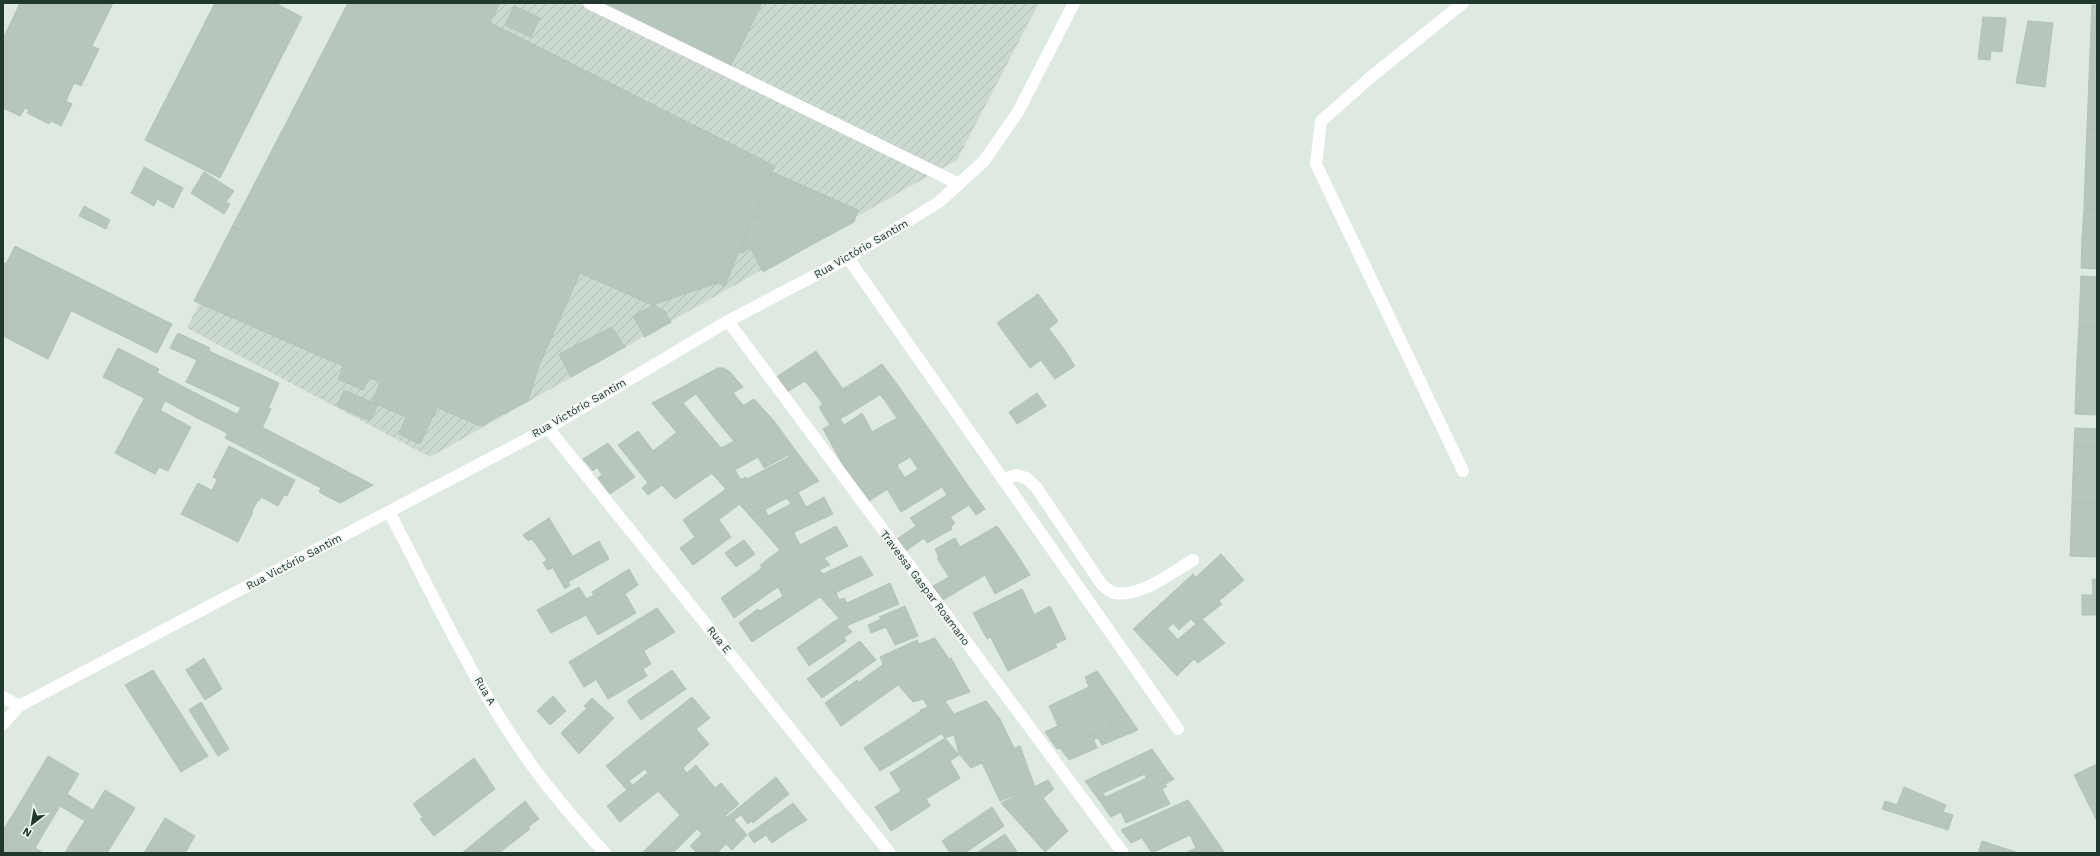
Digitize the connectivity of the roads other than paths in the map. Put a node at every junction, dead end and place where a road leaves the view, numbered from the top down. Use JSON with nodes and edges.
{"nodes":[{"id":1,"x":590,"y":3,"type":"edge"},
{"id":2,"x":1074,"y":3,"type":"edge"},
{"id":3,"x":1463,"y":3,"type":"edge"},
{"id":4,"x":959,"y":184,"type":"junction"},
{"id":5,"x":848,"y":258,"type":"junction"},
{"id":6,"x":728,"y":321,"type":"junction"},
{"id":7,"x":548,"y":428,"type":"junction"},
{"id":8,"x":1463,"y":470,"type":"dead end"},
{"id":9,"x":1003,"y":479,"type":"junction"},
{"id":10,"x":389,"y":512,"type":"junction"},
{"id":11,"x":1193,"y":560,"type":"dead end"},
{"id":12,"x":3,"y":697,"type":"edge"},
{"id":13,"x":19,"y":706,"type":"junction"},
{"id":14,"x":3,"y":724,"type":"edge"},
{"id":15,"x":1178,"y":729,"type":"dead end"},
{"id":16,"x":605,"y":853,"type":"edge"},
{"id":17,"x":890,"y":853,"type":"edge"},
{"id":18,"x":1123,"y":853,"type":"edge"}],
"edges":[{"from":1,"to":4,"type":"street"},
{"from":2,"to":4,"type":"street","name":"Rua Victório Santim"},
{"from":3,"to":8,"type":"street"},
{"from":4,"to":5,"type":"street","name":"Rua Victório Santim"},
{"from":5,"to":6,"type":"street","name":"Rua Victório Santim"},
{"from":5,"to":9,"type":"street"},
{"from":6,"to":7,"type":"street","name":"Rua Victório Santim"},
{"from":6,"to":18,"type":"street","name":"Travessa Gaspar Roamano"},
{"from":7,"to":10,"type":"street","name":"Rua Victório Santim"},
{"from":7,"to":17,"type":"street","name":"Rua E"},
{"from":9,"to":11,"type":"street"},
{"from":9,"to":15,"type":"street"},
{"from":10,"to":13,"type":"street","name":"Rua Victório Santim"},
{"from":10,"to":16,"type":"street","name":"Rua A"},
{"from":12,"to":13,"type":"street"},
{"from":13,"to":14,"type":"street","name":"Rua Victório Santim"}]}
